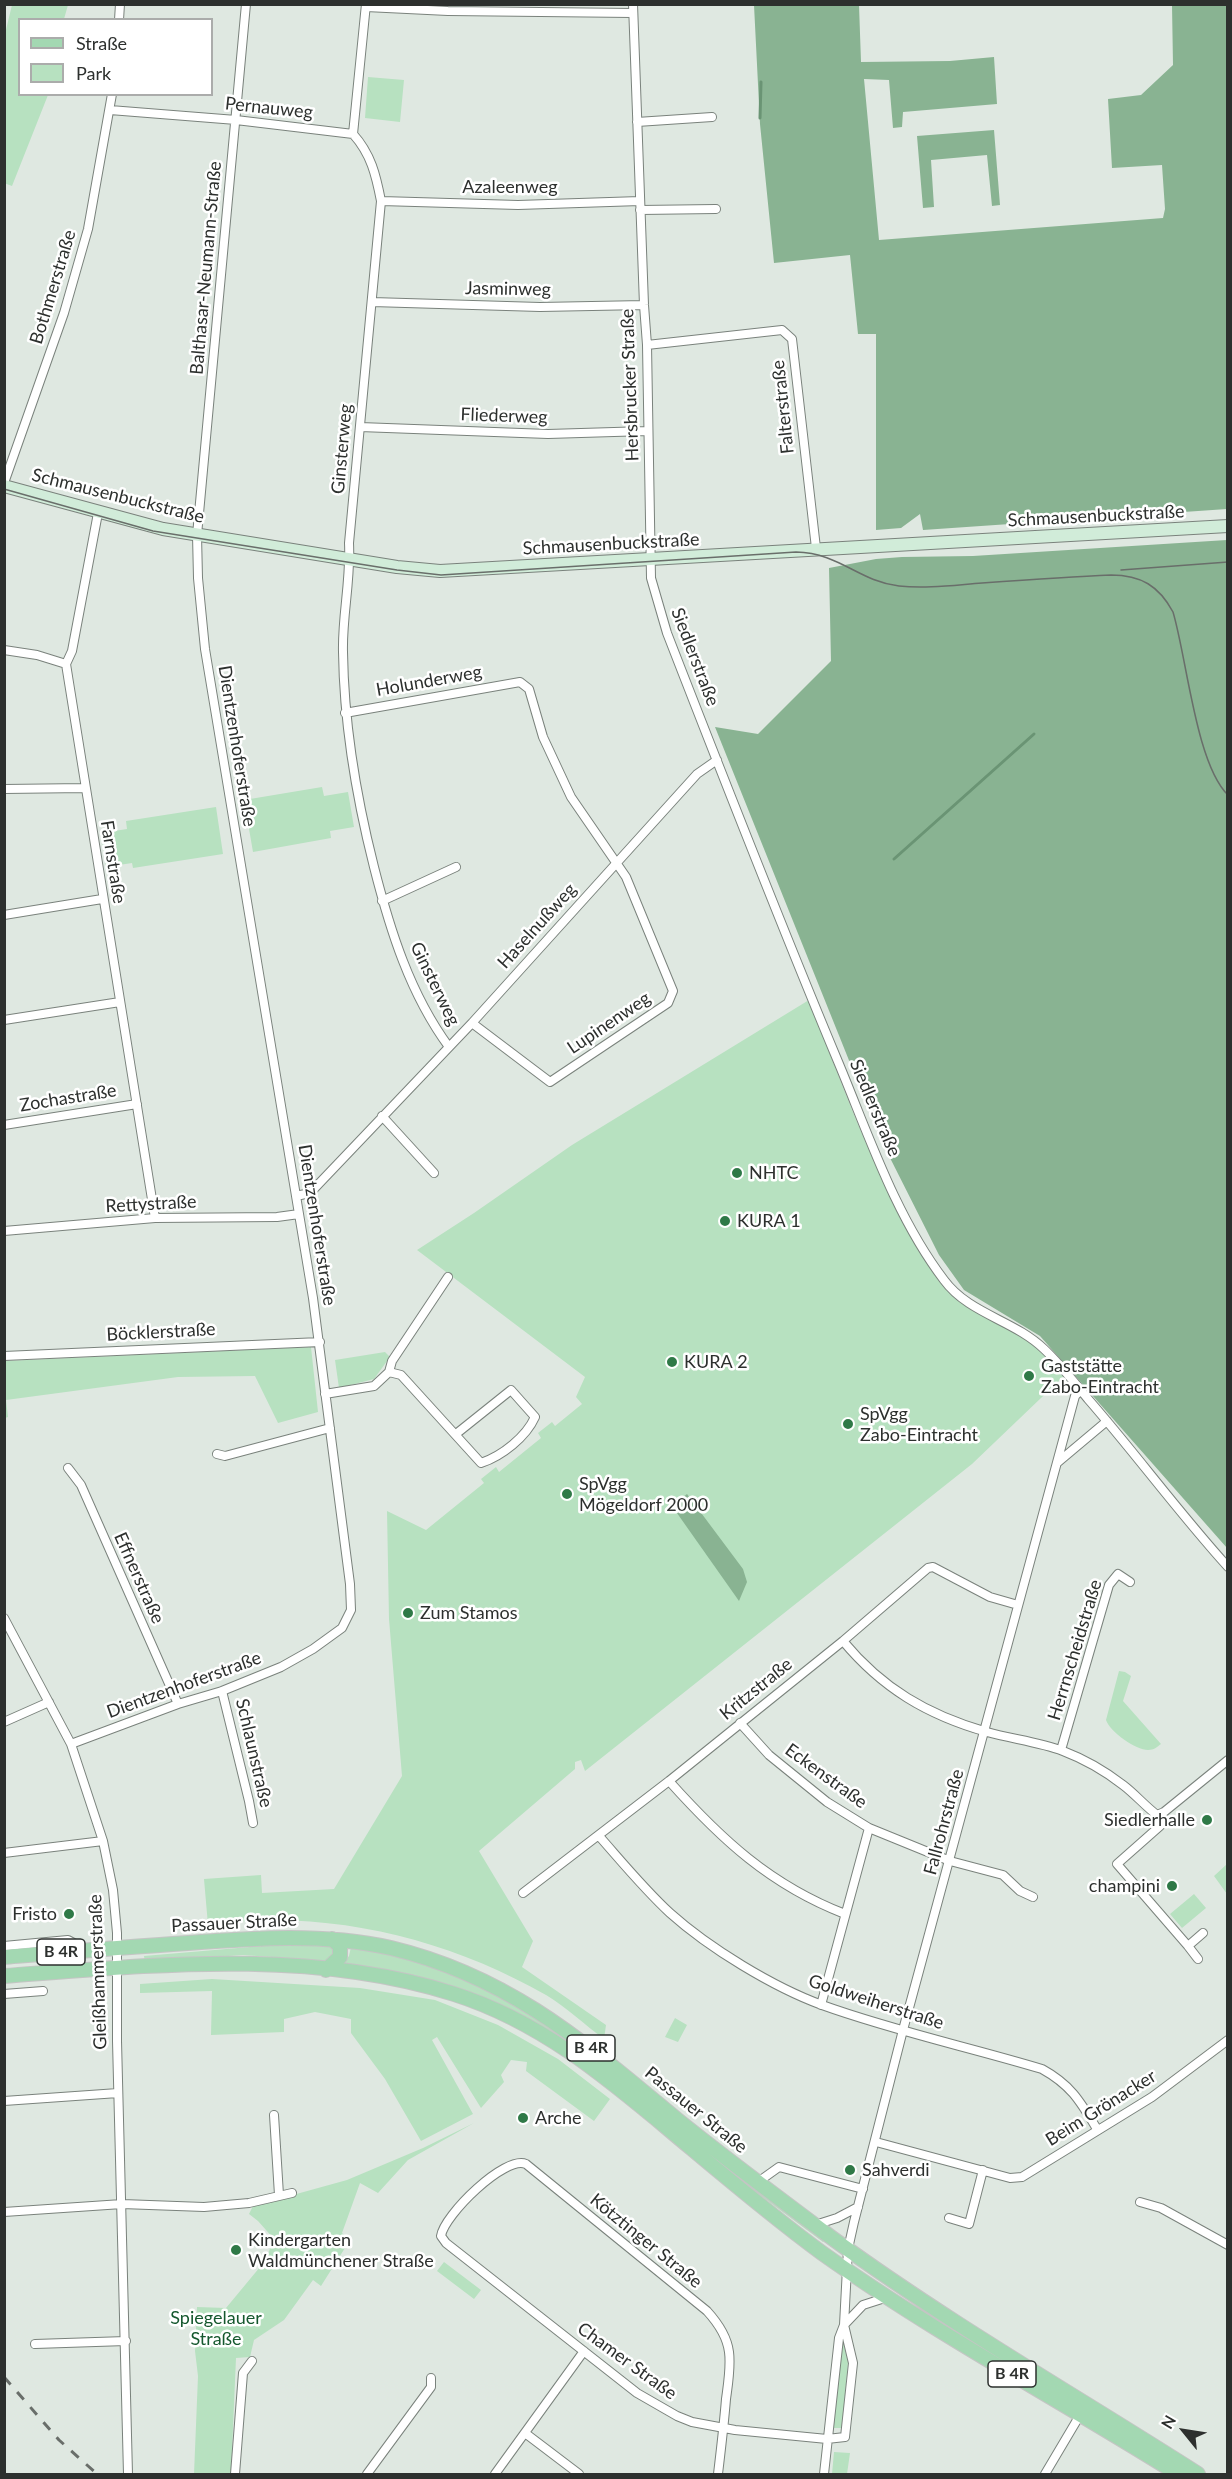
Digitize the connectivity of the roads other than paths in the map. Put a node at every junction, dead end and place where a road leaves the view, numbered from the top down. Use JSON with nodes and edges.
{"nodes":[{"id":1,"x":246,"y":4,"type":"edge"},
{"id":2,"x":366,"y":6,"type":"edge"},
{"id":3,"x":633,"y":8,"type":"edge"},
{"id":4,"x":112,"y":96,"type":"edge"},
{"id":5,"x":110,"y":110,"type":"junction"},
{"id":6,"x":712,"y":117,"type":"dead end"},
{"id":7,"x":236,"y":120,"type":"junction"},
{"id":8,"x":637,"y":122,"type":"junction"},
{"id":9,"x":353,"y":134,"type":"junction"},
{"id":10,"x":381,"y":201,"type":"junction"},
{"id":11,"x":640,"y":206,"type":"junction"},
{"id":12,"x":716,"y":209,"type":"dead end"},
{"id":13,"x":372,"y":302,"type":"junction"},
{"id":14,"x":644,"y":304,"type":"junction"},
{"id":15,"x":647,"y":345,"type":"junction"},
{"id":16,"x":360,"y":427,"type":"junction"},
{"id":17,"x":648,"y":431,"type":"junction"},
{"id":18,"x":4,"y":484,"type":"edge"},
{"id":19,"x":98,"y":513,"type":"junction"},
{"id":20,"x":1227,"y":526,"type":"edge"},
{"id":21,"x":197,"y":535,"type":"junction"},
{"id":22,"x":816,"y":548,"type":"junction"},
{"id":23,"x":350,"y":560,"type":"junction"},
{"id":24,"x":651,"y":560,"type":"junction"},
{"id":25,"x":4,"y":650,"type":"edge"},
{"id":26,"x":66,"y":664,"type":"junction"},
{"id":27,"x":345,"y":713,"type":"junction"},
{"id":28,"x":717,"y":760,"type":"junction"},
{"id":29,"x":85,"y":788,"type":"junction"},
{"id":30,"x":4,"y":789,"type":"edge"},
{"id":31,"x":617,"y":861,"type":"junction"},
{"id":32,"x":456,"y":867,"type":"dead end"},
{"id":33,"x":102,"y":899,"type":"junction"},
{"id":34,"x":382,"y":901,"type":"junction"},
{"id":35,"x":4,"y":915,"type":"edge"},
{"id":36,"x":120,"y":1002,"type":"junction"},
{"id":37,"x":4,"y":1020,"type":"edge"},
{"id":38,"x":472,"y":1023,"type":"junction"},
{"id":39,"x":448,"y":1047,"type":"junction"},
{"id":40,"x":137,"y":1104,"type":"junction"},
{"id":41,"x":382,"y":1116,"type":"junction"},
{"id":42,"x":4,"y":1125,"type":"edge"},
{"id":43,"x":435,"y":1173,"type":"dead end"},
{"id":44,"x":296,"y":1196,"type":"junction"},
{"id":45,"x":299,"y":1214,"type":"junction"},
{"id":46,"x":155,"y":1218,"type":"junction"},
{"id":47,"x":4,"y":1231,"type":"edge"},
{"id":48,"x":448,"y":1277,"type":"dead end"},
{"id":49,"x":320,"y":1342,"type":"junction"},
{"id":50,"x":4,"y":1356,"type":"edge"},
{"id":51,"x":389,"y":1372,"type":"junction"},
{"id":52,"x":1081,"y":1390,"type":"junction"},
{"id":53,"x":325,"y":1394,"type":"junction"},
{"id":54,"x":1107,"y":1421,"type":"junction"},
{"id":55,"x":330,"y":1428,"type":"junction"},
{"id":56,"x":456,"y":1434,"type":"junction"},
{"id":57,"x":217,"y":1454,"type":"dead end"},
{"id":58,"x":1057,"y":1463,"type":"junction"},
{"id":59,"x":68,"y":1468,"type":"dead end"},
{"id":60,"x":1227,"y":1567,"type":"edge"},
{"id":61,"x":1130,"y":1582,"type":"dead end"},
{"id":62,"x":1018,"y":1605,"type":"junction"},
{"id":63,"x":6,"y":1623,"type":"edge"},
{"id":64,"x":843,"y":1641,"type":"junction"},
{"id":65,"x":222,"y":1691,"type":"junction"},
{"id":66,"x":49,"y":1702,"type":"junction"},
{"id":67,"x":178,"y":1704,"type":"junction"},
{"id":68,"x":4,"y":1722,"type":"edge"},
{"id":69,"x":740,"y":1722,"type":"junction"},
{"id":70,"x":986,"y":1732,"type":"junction"},
{"id":71,"x":71,"y":1744,"type":"junction"},
{"id":72,"x":1061,"y":1750,"type":"junction"},
{"id":73,"x":1227,"y":1760,"type":"edge"},
{"id":74,"x":669,"y":1781,"type":"junction"},
{"id":75,"x":1157,"y":1815,"type":"junction"},
{"id":76,"x":253,"y":1823,"type":"dead end"},
{"id":77,"x":869,"y":1828,"type":"junction"},
{"id":78,"x":599,"y":1836,"type":"junction"},
{"id":79,"x":104,"y":1841,"type":"junction"},
{"id":80,"x":4,"y":1853,"type":"edge"},
{"id":81,"x":950,"y":1861,"type":"junction"},
{"id":82,"x":523,"y":1893,"type":"dead end"},
{"id":83,"x":1033,"y":1896,"type":"dead end"},
{"id":84,"x":844,"y":1914,"type":"junction"},
{"id":85,"x":1203,"y":1933,"type":"dead end"},
{"id":86,"x":332,"y":1939,"type":"junction"},
{"id":87,"x":4,"y":1946,"type":"edge"},
{"id":88,"x":1188,"y":1946,"type":"junction"},
{"id":89,"x":117,"y":1948,"type":"junction"},
{"id":90,"x":87,"y":1950,"type":"junction"},
{"id":91,"x":4,"y":1957,"type":"edge"},
{"id":92,"x":1198,"y":1959,"type":"dead end"},
{"id":93,"x":117,"y":1968,"type":"junction"},
{"id":94,"x":326,"y":1970,"type":"junction"},
{"id":95,"x":4,"y":1976,"type":"edge"},
{"id":96,"x":44,"y":1991,"type":"dead end"},
{"id":97,"x":4,"y":1994,"type":"edge"},
{"id":98,"x":821,"y":2005,"type":"junction"},
{"id":99,"x":903,"y":2030,"type":"junction"},
{"id":100,"x":1227,"y":2040,"type":"edge"},
{"id":101,"x":118,"y":2094,"type":"junction"},
{"id":102,"x":4,"y":2101,"type":"edge"},
{"id":103,"x":274,"y":2115,"type":"dead end"},
{"id":104,"x":1097,"y":2129,"type":"junction"},
{"id":105,"x":876,"y":2142,"type":"junction"},
{"id":106,"x":983,"y":2170,"type":"junction"},
{"id":107,"x":758,"y":2182,"type":"junction"},
{"id":108,"x":863,"y":2189,"type":"junction"},
{"id":109,"x":292,"y":2193,"type":"dead end"},
{"id":110,"x":279,"y":2195,"type":"junction"},
{"id":111,"x":1140,"y":2202,"type":"dead end"},
{"id":112,"x":122,"y":2204,"type":"junction"},
{"id":113,"x":858,"y":2207,"type":"junction"},
{"id":114,"x":4,"y":2212,"type":"edge"},
{"id":115,"x":949,"y":2218,"type":"dead end"},
{"id":116,"x":815,"y":2225,"type":"junction"},
{"id":117,"x":441,"y":2236,"type":"joint"},
{"id":118,"x":1227,"y":2244,"type":"edge"},
{"id":119,"x":848,"y":2249,"type":"junction"},
{"id":120,"x":848,"y":2271,"type":"junction"},
{"id":121,"x":888,"y":2297,"type":"junction"},
{"id":122,"x":844,"y":2325,"type":"junction"},
{"id":123,"x":126,"y":2341,"type":"junction"},
{"id":124,"x":35,"y":2344,"type":"dead end"},
{"id":125,"x":584,"y":2352,"type":"junction"},
{"id":126,"x":252,"y":2361,"type":"dead end"},
{"id":127,"x":430,"y":2378,"type":"dead end"},
{"id":128,"x":1080,"y":2415,"type":"junction"},
{"id":129,"x":723,"y":2428,"type":"junction"},
{"id":130,"x":525,"y":2433,"type":"junction"},
{"id":131,"x":827,"y":2439,"type":"junction"},
{"id":132,"x":128,"y":2475,"type":"edge"},
{"id":133,"x":235,"y":2475,"type":"edge"},
{"id":134,"x":367,"y":2475,"type":"edge"},
{"id":135,"x":495,"y":2475,"type":"edge"},
{"id":136,"x":579,"y":2475,"type":"edge"},
{"id":137,"x":718,"y":2475,"type":"edge"},
{"id":138,"x":824,"y":2475,"type":"edge"},
{"id":139,"x":1045,"y":2475,"type":"edge"},
{"id":140,"x":1178,"y":2475,"type":"edge"},
{"id":141,"x":1198,"y":2475,"type":"edge"}],
"edges":[{"from":1,"to":7,"type":"street","name":"Balthasar-Neumann-Straße"},
{"from":2,"to":3,"type":"street"},
{"from":2,"to":9,"type":"street"},
{"from":3,"to":8,"type":"street","name":"Hersbrucker Straße"},
{"from":4,"to":5,"type":"street","name":"Bothmerstraße"},
{"from":5,"to":7,"type":"street","name":"Pernauweg"},
{"from":5,"to":18,"type":"street","name":"Bothmerstraße"},
{"from":6,"to":8,"type":"street"},
{"from":7,"to":9,"type":"street","name":"Pernauweg"},
{"from":7,"to":21,"type":"street","name":"Balthasar-Neumann-Straße"},
{"from":8,"to":11,"type":"street","name":"Hersbrucker Straße"},
{"from":9,"to":10,"type":"street","name":"Ginsterweg"},
{"from":10,"to":11,"type":"street","name":"Azaleenweg"},
{"from":10,"to":13,"type":"street","name":"Ginsterweg"},
{"from":11,"to":12,"type":"street"},
{"from":11,"to":14,"type":"street","name":"Hersbrucker Straße"},
{"from":13,"to":14,"type":"street","name":"Jasminweg"},
{"from":13,"to":16,"type":"street","name":"Ginsterweg"},
{"from":14,"to":15,"type":"street","name":"Hersbrucker Straße"},
{"from":15,"to":17,"type":"street","name":"Hersbrucker Straße"},
{"from":15,"to":22,"type":"street","name":"Falterstraße"},
{"from":16,"to":17,"type":"street","name":"Fliederweg"},
{"from":16,"to":23,"type":"street","name":"Ginsterweg"},
{"from":17,"to":24,"type":"street","name":"Hersbrucker Straße"},
{"from":18,"to":19,"type":"street","name":"Schmausenbuckstraße"},
{"from":19,"to":21,"type":"street","name":"Schmausenbuckstraße"},
{"from":19,"to":26,"type":"street","name":"Farnstraße"},
{"from":20,"to":22,"type":"street","name":"Schmausenbuckstraße"},
{"from":21,"to":23,"type":"street","name":"Schmausenbuckstraße"},
{"from":21,"to":44,"type":"street","name":"Dientzenhoferstraße"},
{"from":22,"to":24,"type":"street","name":"Schmausenbuckstraße"},
{"from":23,"to":24,"type":"street","name":"Schmausenbuckstraße"},
{"from":23,"to":27,"type":"street","name":"Ginsterweg"},
{"from":24,"to":28,"type":"street","name":"Siedlerstraße"},
{"from":25,"to":26,"type":"street"},
{"from":26,"to":29,"type":"street","name":"Farnstraße"},
{"from":27,"to":31,"type":"street","name":"Holunderweg"},
{"from":27,"to":34,"type":"street","name":"Ginsterweg"},
{"from":28,"to":31,"type":"street","name":"Haselnußweg"},
{"from":28,"to":52,"type":"street","name":"Siedlerstraße"},
{"from":29,"to":30,"type":"street"},
{"from":29,"to":33,"type":"street","name":"Farnstraße"},
{"from":31,"to":38,"type":"street","name":"Haselnußweg"},
{"from":31,"to":38,"type":"street","name":"Lupinenweg"},
{"from":32,"to":34,"type":"street"},
{"from":33,"to":35,"type":"street"},
{"from":33,"to":36,"type":"street","name":"Farnstraße"},
{"from":34,"to":39,"type":"street","name":"Ginsterweg"},
{"from":36,"to":37,"type":"street"},
{"from":36,"to":40,"type":"street","name":"Farnstraße"},
{"from":38,"to":39,"type":"street","name":"Haselnußweg"},
{"from":39,"to":41,"type":"street","name":"Haselnußweg"},
{"from":40,"to":42,"type":"street","name":"Zochastraße"},
{"from":40,"to":46,"type":"street","name":"Farnstraße"},
{"from":41,"to":43,"type":"street"},
{"from":41,"to":44,"type":"street","name":"Haselnußweg"},
{"from":44,"to":45,"type":"street","name":"Dientzenhoferstraße"},
{"from":45,"to":46,"type":"street","name":"Rettystraße"},
{"from":45,"to":49,"type":"street","name":"Dientzenhoferstraße"},
{"from":46,"to":47,"type":"street","name":"Rettystraße"},
{"from":48,"to":51,"type":"street"},
{"from":49,"to":50,"type":"street","name":"Böcklerstraße"},
{"from":49,"to":53,"type":"street","name":"Dientzenhoferstraße"},
{"from":51,"to":53,"type":"street"},
{"from":51,"to":56,"type":"street"},
{"from":52,"to":54,"type":"street","name":"Siedlerstraße"},
{"from":52,"to":58,"type":"street","name":"Fallrohrstraße"},
{"from":53,"to":55,"type":"street","name":"Dientzenhoferstraße"},
{"from":54,"to":58,"type":"street"},
{"from":54,"to":60,"type":"street","name":"Siedlerstraße"},
{"from":55,"to":57,"type":"street"},
{"from":55,"to":65,"type":"street","name":"Dientzenhoferstraße"},
{"from":56,"to":56,"type":"street"},
{"from":58,"to":62,"type":"street","name":"Fallrohrstraße"},
{"from":59,"to":67,"type":"street","name":"Effnerstraße"},
{"from":61,"to":72,"type":"street","name":"Herrnscheidstraße"},
{"from":62,"to":64,"type":"street","name":"Kritzstraße"},
{"from":62,"to":70,"type":"street","name":"Fallrohrstraße"},
{"from":63,"to":66,"type":"street","name":"Gleißhammerstraße"},
{"from":64,"to":69,"type":"street","name":"Kritzstraße"},
{"from":64,"to":70,"type":"street"},
{"from":65,"to":67,"type":"street","name":"Dientzenhoferstraße"},
{"from":65,"to":76,"type":"street","name":"Schlaunstraße"},
{"from":66,"to":68,"type":"street"},
{"from":66,"to":71,"type":"street","name":"Gleißhammerstraße"},
{"from":67,"to":71,"type":"street","name":"Dientzenhoferstraße"},
{"from":69,"to":74,"type":"street","name":"Kritzstraße"},
{"from":69,"to":77,"type":"street","name":"Eckenstraße"},
{"from":70,"to":72,"type":"street"},
{"from":70,"to":81,"type":"street","name":"Fallrohrstraße"},
{"from":71,"to":79,"type":"street","name":"Gleißhammerstraße"},
{"from":72,"to":75,"type":"street"},
{"from":73,"to":75,"type":"street"},
{"from":74,"to":78,"type":"street","name":"Kritzstraße"},
{"from":74,"to":84,"type":"street"},
{"from":75,"to":88,"type":"street"},
{"from":77,"to":81,"type":"street","name":"Eckenstraße"},
{"from":77,"to":84,"type":"street"},
{"from":78,"to":82,"type":"street","name":"Kritzstraße"},
{"from":78,"to":98,"type":"street","name":"Goldweiherstraße"},
{"from":79,"to":80,"type":"street"},
{"from":79,"to":89,"type":"street","name":"Gleißhammerstraße"},
{"from":81,"to":83,"type":"street","name":"Eckenstraße"},
{"from":81,"to":99,"type":"street","name":"Fallrohrstraße"},
{"from":84,"to":98,"type":"street"},
{"from":85,"to":88,"type":"street"},
{"from":86,"to":89,"type":"main road","name":"Passauer Straße","number":"B 4R"},
{"from":86,"to":94,"type":"main road"},
{"from":86,"to":107,"type":"main road","name":"Passauer Straße","number":"B 4R"},
{"from":87,"to":90,"type":"street"},
{"from":88,"to":92,"type":"street"},
{"from":89,"to":90,"type":"main road","number":"B 4R"},
{"from":89,"to":93,"type":"street","name":"Gleißhammerstraße"},
{"from":90,"to":91,"type":"main road","number":"B 4R"},
{"from":93,"to":94,"type":"main road","name":"Passauer Straße","number":"B 4R"},
{"from":93,"to":95,"type":"main road","number":"B 4R"},
{"from":93,"to":101,"type":"street","name":"Gleißhammerstraße"},
{"from":94,"to":120,"type":"main road","name":"Passauer Straße","number":"B 4R"},
{"from":96,"to":97,"type":"street"},
{"from":98,"to":99,"type":"street","name":"Goldweiherstraße"},
{"from":99,"to":104,"type":"street","name":"Goldweiherstraße"},
{"from":99,"to":105,"type":"street","name":"Fallrohrstraße"},
{"from":100,"to":104,"type":"street","name":"Beim Grönacker"},
{"from":101,"to":102,"type":"street"},
{"from":101,"to":112,"type":"street","name":"Gleißhammerstraße"},
{"from":103,"to":110,"type":"street"},
{"from":104,"to":106,"type":"street","name":"Beim Grönacker"},
{"from":105,"to":106,"type":"street","name":"Beim Grönacker"},
{"from":105,"to":108,"type":"street","name":"Fallrohrstraße"},
{"from":106,"to":115,"type":"street"},
{"from":107,"to":108,"type":"street"},
{"from":107,"to":116,"type":"main road","name":"Passauer Straße","number":"B 4R"},
{"from":108,"to":113,"type":"street","name":"Fallrohrstraße"},
{"from":109,"to":110,"type":"street"},
{"from":110,"to":112,"type":"street"},
{"from":111,"to":118,"type":"street"},
{"from":112,"to":114,"type":"street"},
{"from":112,"to":123,"type":"street","name":"Gleißhammerstraße"},
{"from":113,"to":116,"type":"street"},
{"from":113,"to":119,"type":"street","name":"Fallrohrstraße"},
{"from":116,"to":119,"type":"main road","name":"Passauer Straße","number":"B 4R"},
{"from":117,"to":125,"type":"street","name":"Chamer Straße"},
{"from":117,"to":129,"type":"street","name":"Kötztinger Straße"},
{"from":119,"to":120,"type":"street","name":"Fallrohrstraße"},
{"from":119,"to":141,"type":"main road","name":"Passauer Straße","number":"B 4R"},
{"from":120,"to":121,"type":"main road","name":"Passauer Straße","number":"B 4R"},
{"from":120,"to":122,"type":"street","name":"Fallrohrstraße"},
{"from":121,"to":122,"type":"street"},
{"from":121,"to":128,"type":"main road","name":"Passauer Straße","number":"B 4R"},
{"from":122,"to":131,"type":"street","name":"Fallrohrstraße"},
{"from":122,"to":131,"type":"street","name":"Fallrohrstraße"},
{"from":123,"to":124,"type":"street"},
{"from":123,"to":132,"type":"street","name":"Gleißhammerstraße"},
{"from":125,"to":129,"type":"street","name":"Chamer Straße"},
{"from":125,"to":130,"type":"street"},
{"from":126,"to":133,"type":"street"},
{"from":127,"to":134,"type":"street"},
{"from":128,"to":139,"type":"street"},
{"from":128,"to":140,"type":"main road","name":"Passauer Straße","number":"B 4R"},
{"from":129,"to":131,"type":"street","name":"Chamer Straße"},
{"from":129,"to":137,"type":"street","name":"Kötztinger Straße"},
{"from":130,"to":135,"type":"street"},
{"from":130,"to":136,"type":"street"},
{"from":131,"to":138,"type":"street","name":"Fallrohrstraße"}]}
